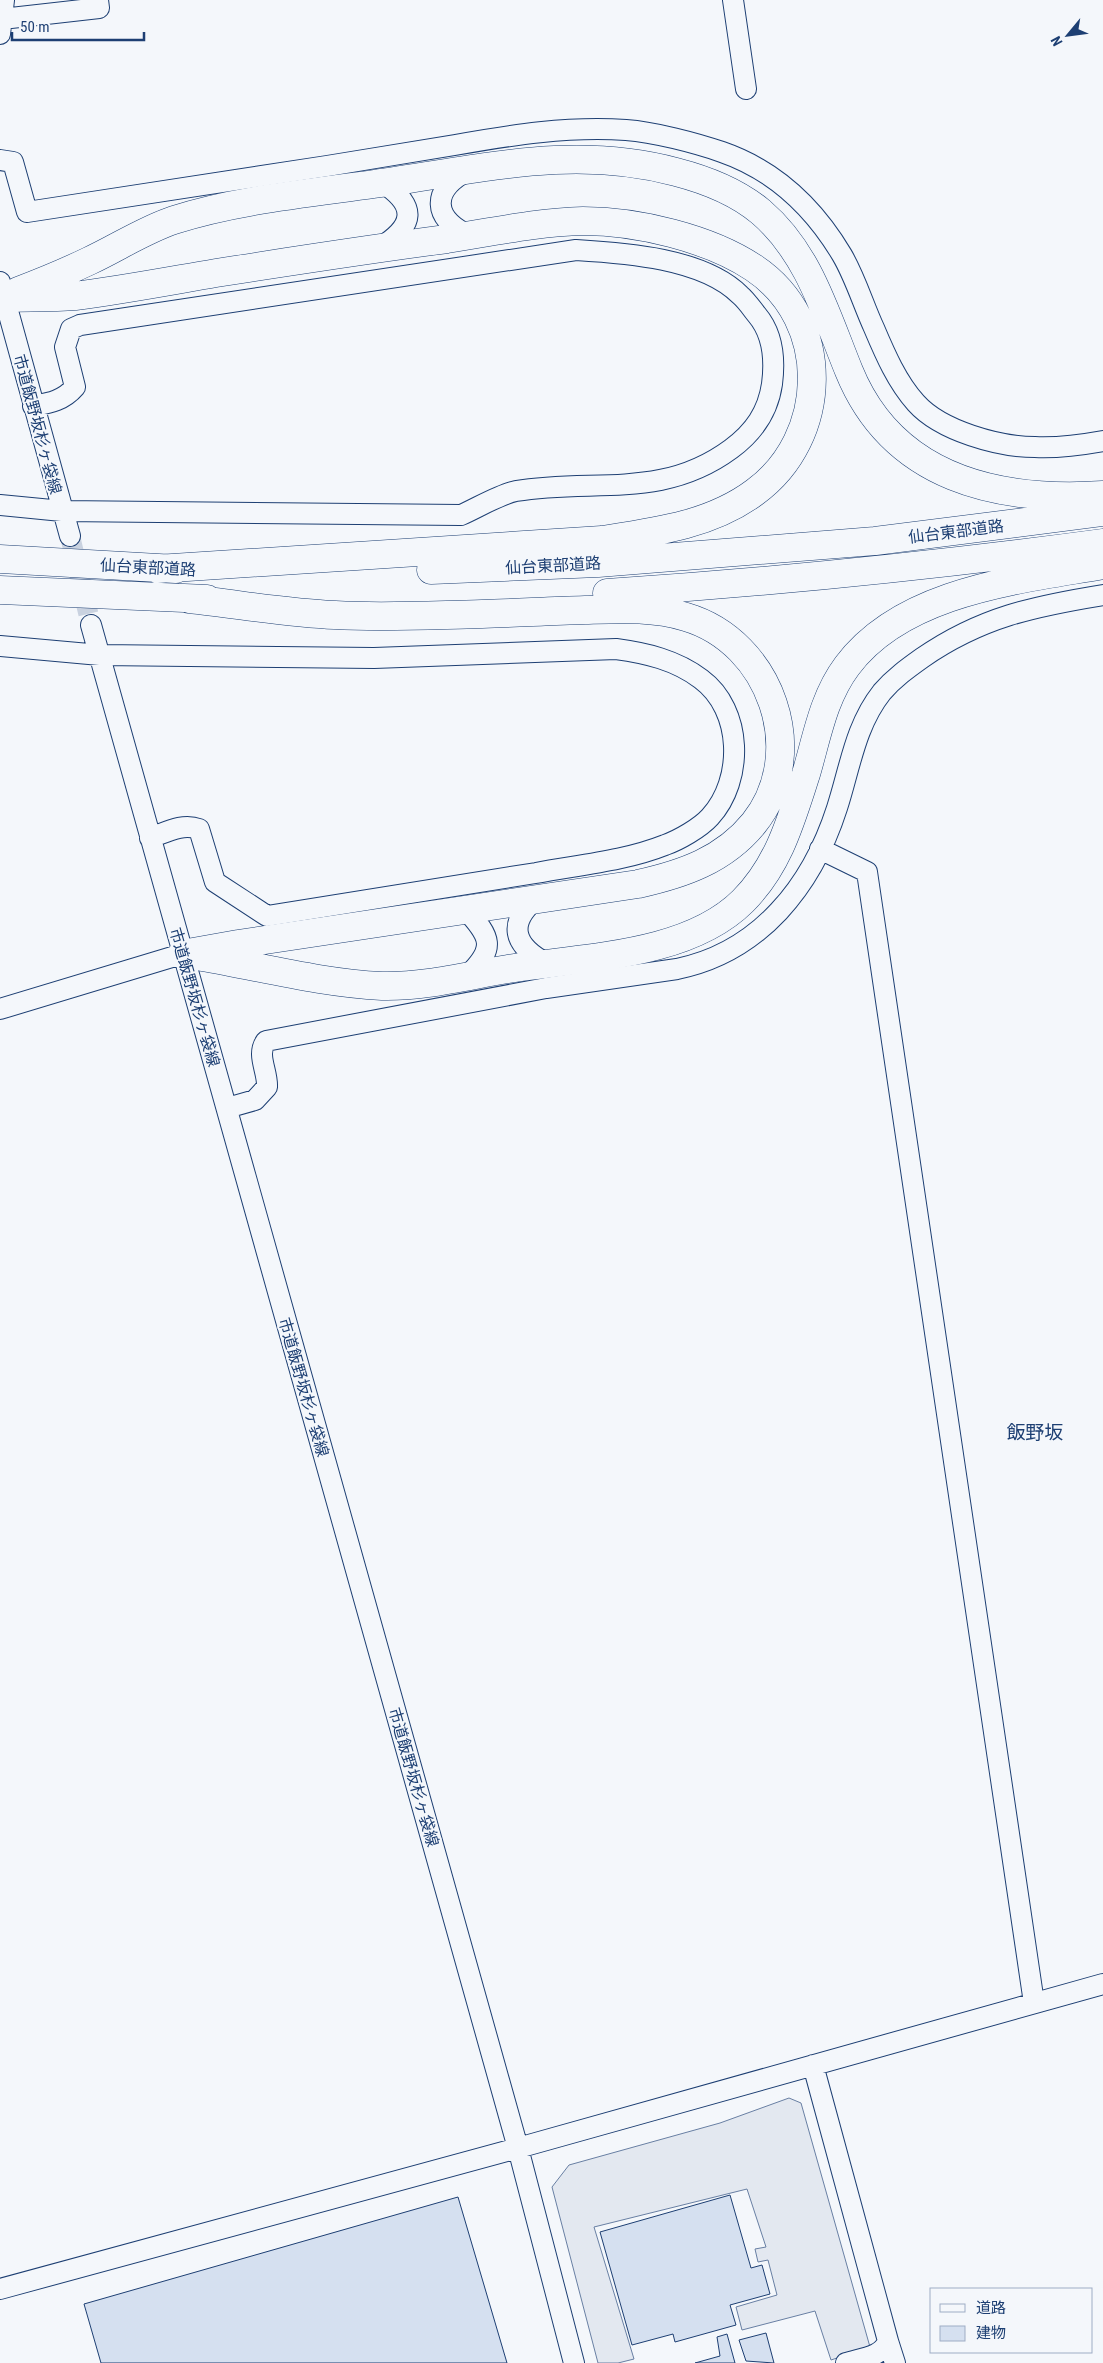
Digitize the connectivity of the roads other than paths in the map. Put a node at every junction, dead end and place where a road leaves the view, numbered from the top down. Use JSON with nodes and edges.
{"nodes":[{"id":1,"x":98,"y":0,"type":"edge"},
{"id":2,"x":733,"y":0,"type":"edge"},
{"id":3,"x":2,"y":18,"type":"edge"},
{"id":4,"x":746,"y":89,"type":"dead end"},
{"id":5,"x":0,"y":160,"type":"edge"},
{"id":6,"x":470,"y":170,"type":"junction"},
{"id":7,"x":382,"y":183,"type":"junction"},
{"id":8,"x":470,"y":236,"type":"junction"},
{"id":9,"x":380,"y":248,"type":"junction"},
{"id":10,"x":2,"y":290,"type":"edge"},
{"id":11,"x":33,"y":406,"type":"junction"},
{"id":12,"x":1103,"y":441,"type":"edge"},
{"id":13,"x":1103,"y":495,"type":"edge"},
{"id":14,"x":0,"y":505,"type":"edge"},
{"id":15,"x":62,"y":511,"type":"junction"},
{"id":16,"x":1103,"y":512,"type":"edge"},
{"id":17,"x":70,"y":536,"type":"tunnel mouth"},
{"id":18,"x":1103,"y":542,"type":"edge"},
{"id":19,"x":0,"y":558,"type":"edge"},
{"id":20,"x":1103,"y":565,"type":"edge"},
{"id":21,"x":157,"y":569,"type":"junction"},
{"id":22,"x":0,"y":590,"type":"edge"},
{"id":23,"x":1103,"y":595,"type":"edge"},
{"id":24,"x":189,"y":599,"type":"junction"},
{"id":25,"x":92,"y":625,"type":"tunnel mouth"},
{"id":26,"x":0,"y":646,"type":"edge"},
{"id":27,"x":100,"y":655,"type":"junction"},
{"id":28,"x":150,"y":838,"type":"junction"},
{"id":29,"x":820,"y":849,"type":"junction"},
{"id":30,"x":538,"y":898,"type":"junction"},
{"id":31,"x":466,"y":910,"type":"junction"},
{"id":32,"x":182,"y":954,"type":"junction"},
{"id":33,"x":546,"y":962,"type":"junction"},
{"id":34,"x":468,"y":975,"type":"junction"},
{"id":35,"x":0,"y":1009,"type":"edge"},
{"id":36,"x":227,"y":1108,"type":"junction"},
{"id":37,"x":1102,"y":1988,"type":"edge"},
{"id":38,"x":1034,"y":2003,"type":"junction"},
{"id":39,"x":813,"y":2065,"type":"junction"},
{"id":40,"x":518,"y":2148,"type":"junction"},
{"id":41,"x":0,"y":2289,"type":"edge"},
{"id":42,"x":888,"y":2341,"type":"junction"},
{"id":43,"x":574,"y":2363,"type":"edge"},
{"id":44,"x":846,"y":2363,"type":"edge"},
{"id":45,"x":895,"y":2363,"type":"edge"}],
"edges":[{"from":1,"to":3,"type":"street"},
{"from":2,"to":4,"type":"street"},
{"from":5,"to":12,"type":"street"},
{"from":6,"to":7,"type":"highway"},
{"from":6,"to":8,"type":"street"},
{"from":6,"to":13,"type":"highway"},
{"from":7,"to":9,"type":"street"},
{"from":7,"to":10,"type":"highway"},
{"from":8,"to":9,"type":"highway"},
{"from":8,"to":21,"type":"highway"},
{"from":9,"to":10,"type":"highway"},
{"from":10,"to":11,"type":"street","name":"市道飯野坂杉ヶ袋線"},
{"from":11,"to":15,"type":"street","name":"市道飯野坂杉ヶ袋線"},
{"from":11,"to":15,"type":"street"},
{"from":14,"to":15,"type":"street"},
{"from":15,"to":17,"type":"street","name":"市道飯野坂杉ヶ袋線"},
{"from":16,"to":21,"type":"highway","name":"仙台東部道路"},
{"from":18,"to":24,"type":"highway","name":"仙台東部道路"},
{"from":19,"to":21,"type":"highway","name":"仙台東部道路"},
{"from":20,"to":33,"type":"highway"},
{"from":22,"to":24,"type":"highway","name":"仙台東部道路"},
{"from":23,"to":29,"type":"street"},
{"from":24,"to":30,"type":"highway"},
{"from":25,"to":27,"type":"street","name":"市道飯野坂杉ヶ袋線"},
{"from":26,"to":27,"type":"street"},
{"from":27,"to":28,"type":"street","name":"市道飯野坂杉ヶ袋線"},
{"from":27,"to":28,"type":"street"},
{"from":28,"to":32,"type":"street","name":"市道飯野坂杉ヶ袋線"},
{"from":29,"to":36,"type":"street"},
{"from":29,"to":38,"type":"street"},
{"from":30,"to":31,"type":"highway"},
{"from":30,"to":33,"type":"street"},
{"from":31,"to":32,"type":"highway"},
{"from":31,"to":34,"type":"street"},
{"from":32,"to":34,"type":"highway"},
{"from":32,"to":35,"type":"street"},
{"from":32,"to":36,"type":"street","name":"市道飯野坂杉ヶ袋線"},
{"from":33,"to":34,"type":"highway"},
{"from":36,"to":40,"type":"street","name":"市道飯野坂杉ヶ袋線"},
{"from":37,"to":38,"type":"street"},
{"from":38,"to":39,"type":"street"},
{"from":39,"to":40,"type":"street"},
{"from":39,"to":42,"type":"street"},
{"from":40,"to":41,"type":"street"},
{"from":40,"to":43,"type":"street","name":"市道飯野坂杉ヶ袋線"},
{"from":42,"to":44,"type":"street"},
{"from":42,"to":45,"type":"street"}]}
